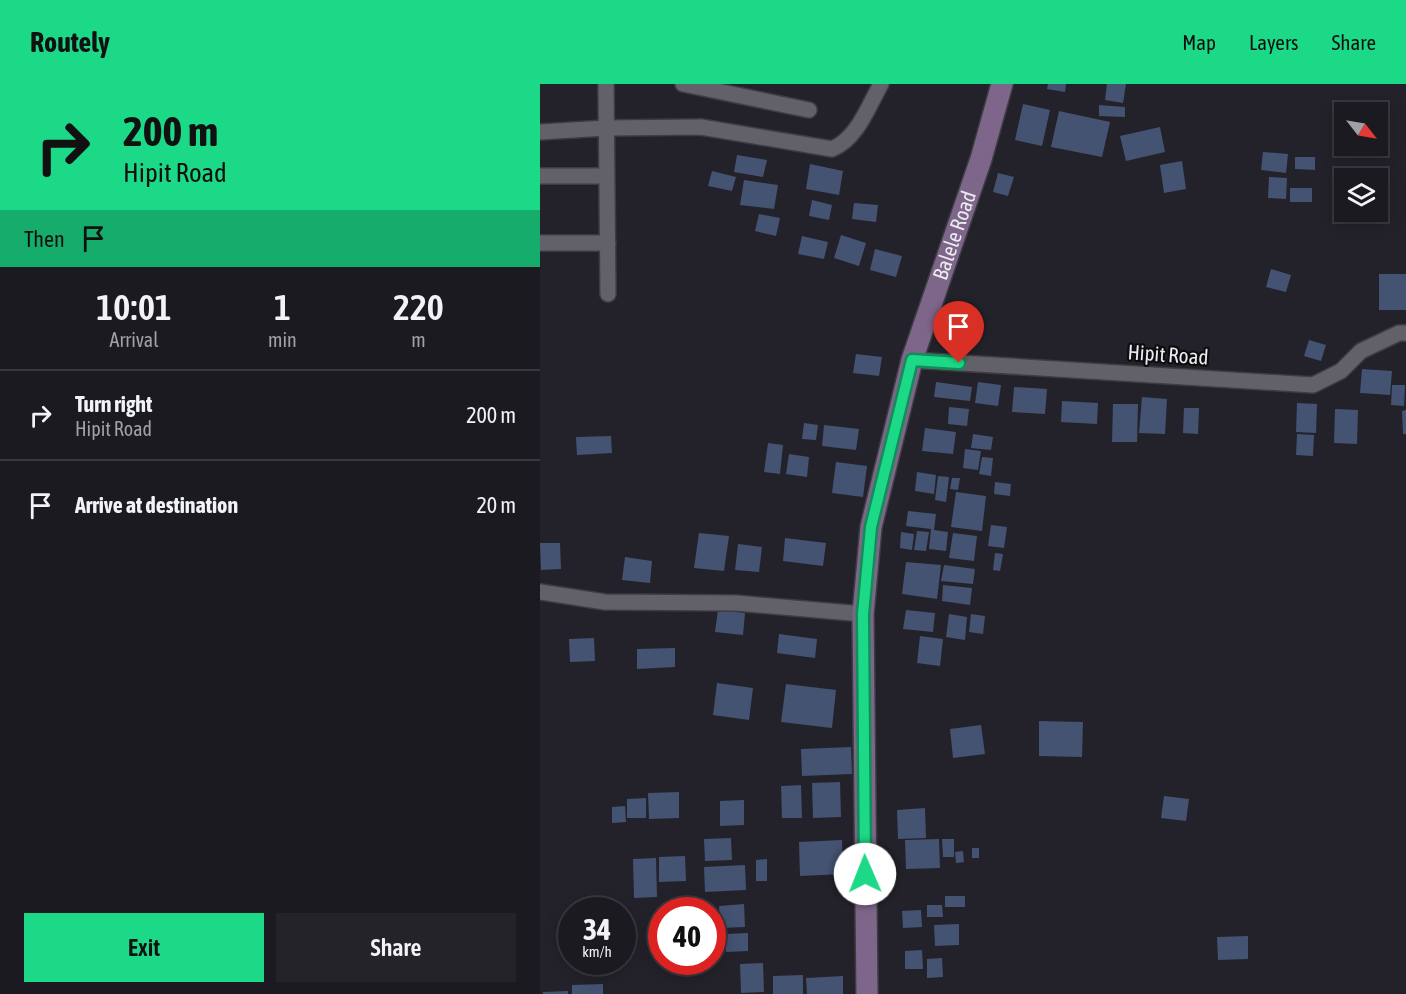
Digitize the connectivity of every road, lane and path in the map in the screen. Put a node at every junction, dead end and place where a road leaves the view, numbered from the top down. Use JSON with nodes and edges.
{"nodes":[{"id":1,"x":606,"y":84,"type":"edge"},
{"id":2,"x":683,"y":84,"type":"edge"},
{"id":3,"x":881,"y":84,"type":"edge"},
{"id":4,"x":1002,"y":84,"type":"edge"},
{"id":5,"x":743,"y":90,"type":"edge"},
{"id":6,"x":809,"y":110,"type":"dead end"},
{"id":7,"x":606,"y":128,"type":"junction"},
{"id":8,"x":540,"y":132,"type":"edge"},
{"id":9,"x":540,"y":176,"type":"edge"},
{"id":10,"x":607,"y":176,"type":"junction"},
{"id":11,"x":540,"y":243,"type":"edge"},
{"id":12,"x":608,"y":243,"type":"junction"},
{"id":13,"x":608,"y":294,"type":"dead end"},
{"id":14,"x":1406,"y":333,"type":"edge"},
{"id":15,"x":912,"y":360,"type":"junction"},
{"id":16,"x":540,"y":592,"type":"edge"},
{"id":17,"x":863,"y":614,"type":"junction"},
{"id":18,"x":867,"y":994,"type":"edge"}],
"edges":[{"from":1,"to":7,"type":"street"},
{"from":2,"to":5,"type":"street"},
{"from":3,"to":7,"type":"street"},
{"from":4,"to":15,"type":"street","name":"Balele Road"},
{"from":5,"to":6,"type":"street"},
{"from":7,"to":8,"type":"street"},
{"from":7,"to":10,"type":"street"},
{"from":9,"to":10,"type":"street"},
{"from":10,"to":12,"type":"street"},
{"from":11,"to":12,"type":"street"},
{"from":12,"to":13,"type":"street"},
{"from":14,"to":15,"type":"street","name":"Hipit Road"},
{"from":15,"to":17,"type":"street","name":"Balele Road"},
{"from":16,"to":17,"type":"street"},
{"from":17,"to":18,"type":"street","name":"Balele Road"}]}
